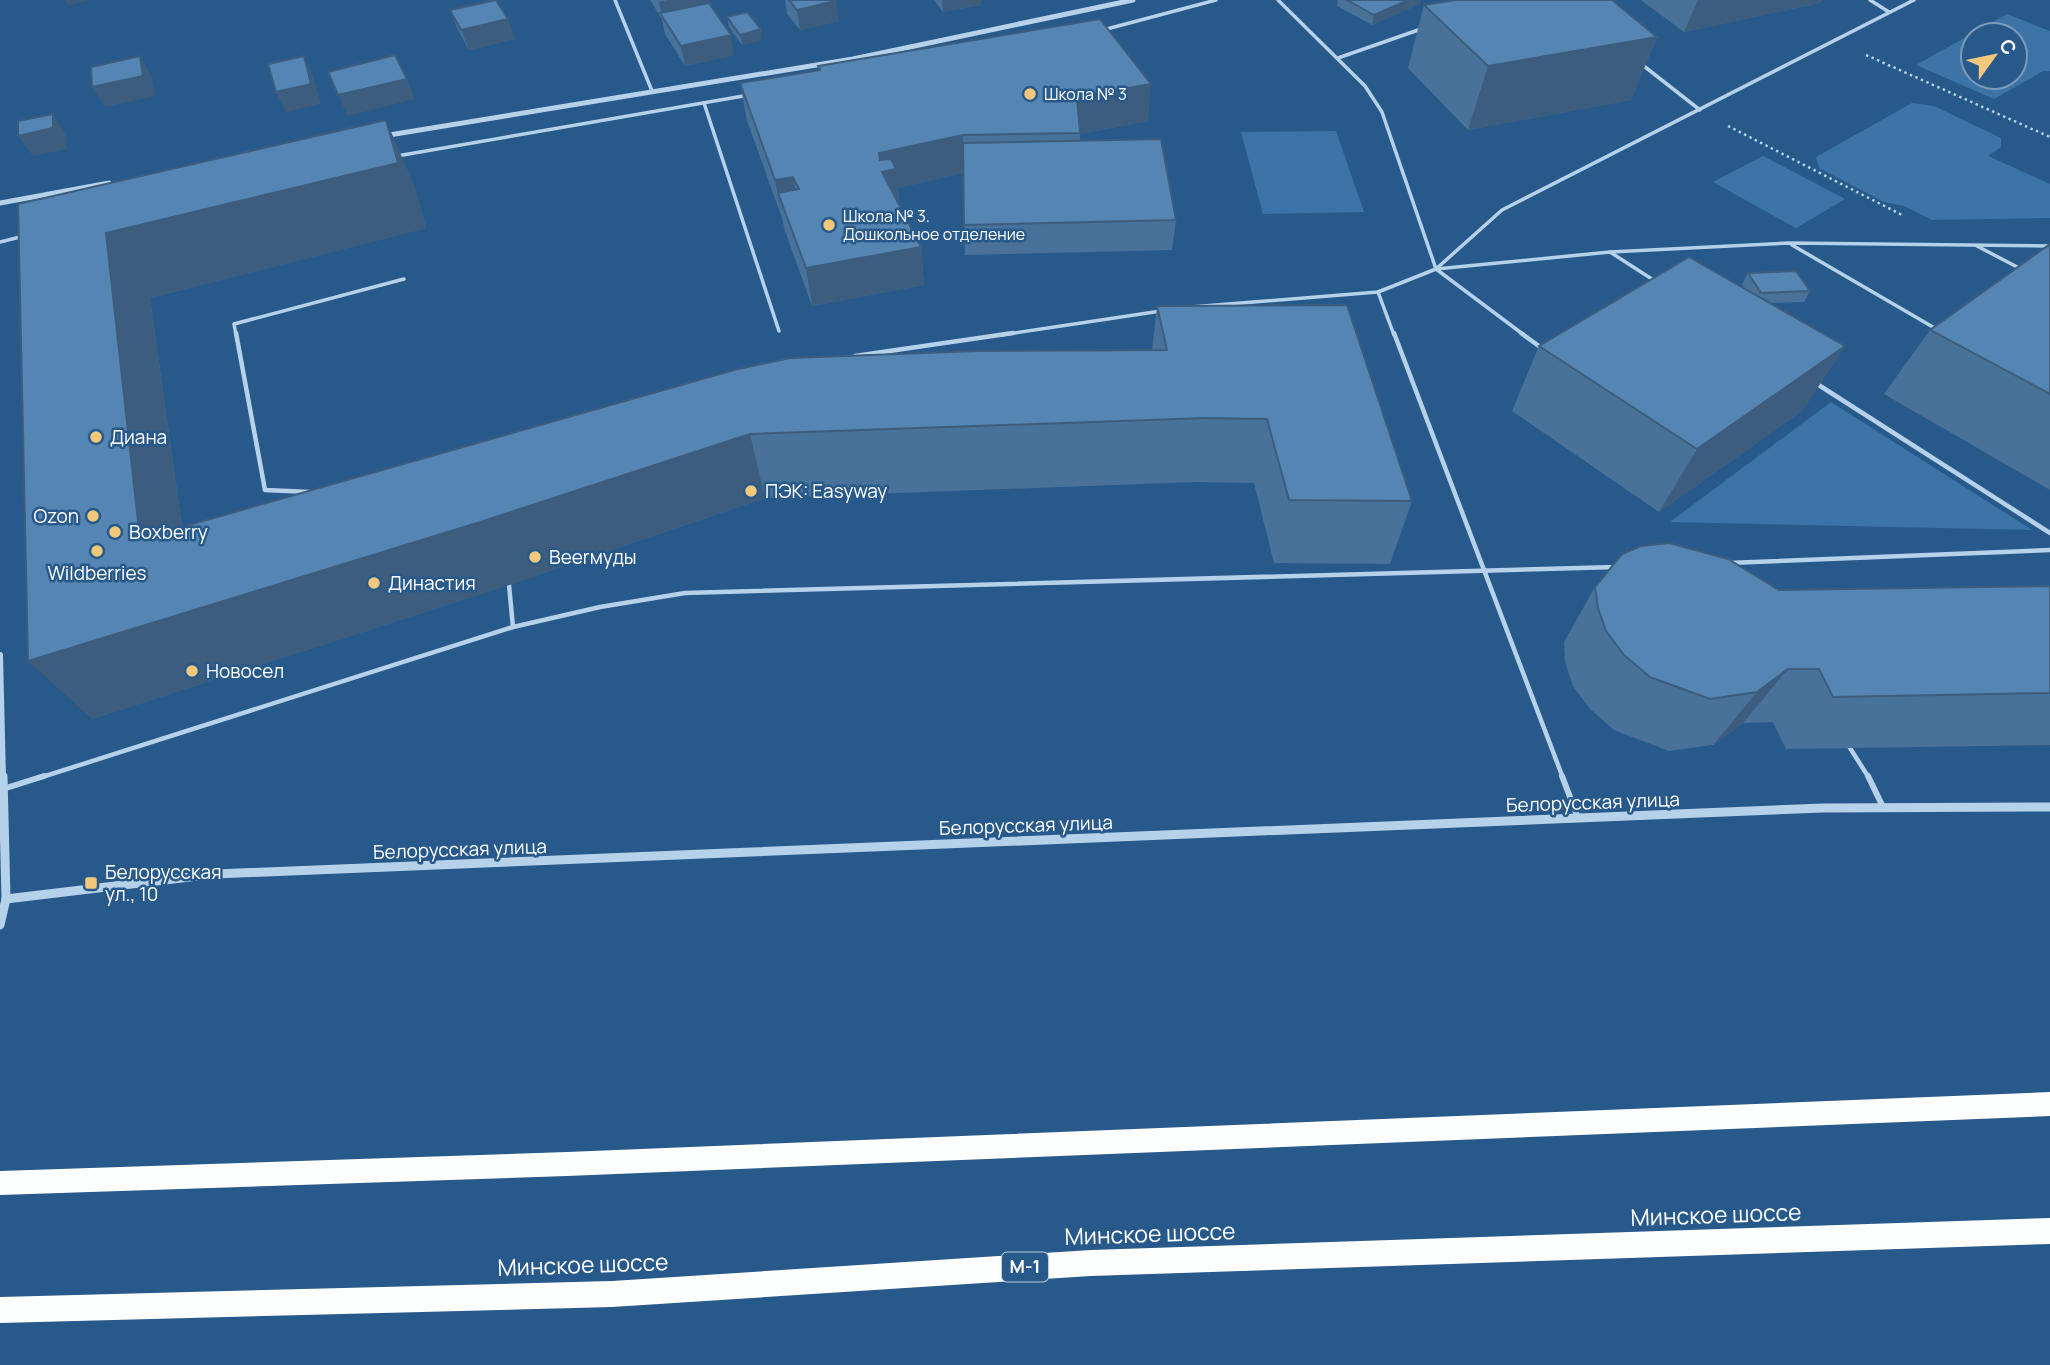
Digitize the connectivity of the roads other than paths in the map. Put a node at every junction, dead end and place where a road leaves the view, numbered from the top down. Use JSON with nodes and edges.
{"nodes":[{"id":1,"x":615,"y":0,"type":"edge"},
{"id":2,"x":1133,"y":0,"type":"edge"},
{"id":3,"x":1216,"y":0,"type":"edge"},
{"id":4,"x":1278,"y":0,"type":"edge"},
{"id":5,"x":1870,"y":0,"type":"edge"},
{"id":6,"x":1914,"y":0,"type":"edge"},
{"id":7,"x":1889,"y":12,"type":"junction"},
{"id":8,"x":1430,"y":26,"type":"dead end"},
{"id":9,"x":1101,"y":30,"type":"edge"},
{"id":10,"x":1338,"y":58,"type":"junction"},
{"id":11,"x":1636,"y":59,"type":"edge"},
{"id":12,"x":652,"y":91,"type":"junction"},
{"id":13,"x":757,"y":94,"type":"edge"},
{"id":14,"x":704,"y":103,"type":"junction"},
{"id":15,"x":1700,"y":110,"type":"junction"},
{"id":16,"x":380,"y":137,"type":"edge"},
{"id":17,"x":396,"y":156,"type":"edge"},
{"id":18,"x":119,"y":181,"type":"edge"},
{"id":19,"x":0,"y":203,"type":"edge"},
{"id":20,"x":27,"y":236,"type":"edge"},
{"id":21,"x":0,"y":242,"type":"edge"},
{"id":22,"x":1790,"y":243,"type":"junction"},
{"id":23,"x":1975,"y":244,"type":"junction"},
{"id":24,"x":2050,"y":246,"type":"edge"},
{"id":25,"x":1610,"y":253,"type":"junction"},
{"id":26,"x":1436,"y":269,"type":"junction"},
{"id":27,"x":2028,"y":274,"type":"edge"},
{"id":28,"x":404,"y":279,"type":"dead end"},
{"id":29,"x":1668,"y":289,"type":"edge"},
{"id":30,"x":1378,"y":292,"type":"junction"},
{"id":31,"x":1189,"y":307,"type":"edge"},
{"id":32,"x":1175,"y":309,"type":"edge"},
{"id":33,"x":779,"y":331,"type":"dead end"},
{"id":34,"x":1941,"y":332,"type":"edge"},
{"id":35,"x":1548,"y":353,"type":"edge"},
{"id":36,"x":847,"y":357,"type":"edge"},
{"id":37,"x":1807,"y":378,"type":"edge"},
{"id":38,"x":323,"y":493,"type":"edge"},
{"id":39,"x":2050,"y":533,"type":"edge"},
{"id":40,"x":2050,"y":550,"type":"edge"},
{"id":41,"x":1718,"y":563,"type":"edge"},
{"id":42,"x":1622,"y":567,"type":"edge"},
{"id":43,"x":1483,"y":572,"type":"junction"},
{"id":44,"x":509,"y":585,"type":"dead end"},
{"id":45,"x":513,"y":627,"type":"junction"},
{"id":46,"x":0,"y":654,"type":"edge"},
{"id":47,"x":1850,"y":748,"type":"edge"},
{"id":48,"x":2,"y":789,"type":"junction"},
{"id":49,"x":1883,"y":807,"type":"junction"},
{"id":50,"x":2050,"y":807,"type":"edge"},
{"id":51,"x":1578,"y":818,"type":"junction"},
{"id":52,"x":6,"y":899,"type":"junction"},
{"id":53,"x":0,"y":925,"type":"edge"},
{"id":54,"x":2050,"y":1104,"type":"edge"},
{"id":55,"x":0,"y":1183,"type":"edge"},
{"id":56,"x":2050,"y":1231,"type":"edge"},
{"id":57,"x":0,"y":1310,"type":"edge"}],
"edges":[{"from":1,"to":12,"type":"lane"},
{"from":2,"to":12,"type":"street"},
{"from":3,"to":9,"type":"lane"},
{"from":4,"to":10,"type":"lane"},
{"from":5,"to":7,"type":"lane"},
{"from":6,"to":7,"type":"lane"},
{"from":7,"to":15,"type":"lane"},
{"from":8,"to":10,"type":"lane"},
{"from":10,"to":26,"type":"lane"},
{"from":11,"to":15,"type":"lane"},
{"from":12,"to":16,"type":"street"},
{"from":13,"to":14,"type":"lane"},
{"from":14,"to":17,"type":"lane"},
{"from":14,"to":33,"type":"lane"},
{"from":15,"to":26,"type":"lane"},
{"from":18,"to":19,"type":"street"},
{"from":20,"to":21,"type":"lane"},
{"from":22,"to":23,"type":"lane"},
{"from":22,"to":25,"type":"lane"},
{"from":22,"to":34,"type":"lane"},
{"from":23,"to":24,"type":"lane"},
{"from":23,"to":27,"type":"lane"},
{"from":25,"to":26,"type":"lane"},
{"from":25,"to":29,"type":"lane"},
{"from":26,"to":30,"type":"lane"},
{"from":26,"to":35,"type":"lane"},
{"from":28,"to":38,"type":"lane"},
{"from":30,"to":31,"type":"lane"},
{"from":30,"to":43,"type":"lane"},
{"from":32,"to":36,"type":"lane"},
{"from":37,"to":39,"type":"lane"},
{"from":40,"to":41,"type":"lane"},
{"from":42,"to":43,"type":"lane"},
{"from":43,"to":45,"type":"lane"},
{"from":43,"to":51,"type":"lane"},
{"from":44,"to":45,"type":"lane"},
{"from":45,"to":48,"type":"lane"},
{"from":46,"to":48,"type":"street"},
{"from":47,"to":49,"type":"lane"},
{"from":48,"to":52,"type":"street"},
{"from":49,"to":50,"type":"street","name":"Белорусская улица"},
{"from":49,"to":51,"type":"street","name":"Белорусская улица"},
{"from":51,"to":52,"type":"street","name":"Белорусская улица"},
{"from":52,"to":53,"type":"street"},
{"from":54,"to":55,"type":"highway"},
{"from":56,"to":57,"type":"highway","name":"Минское шоссе","number":"М-1"}]}
